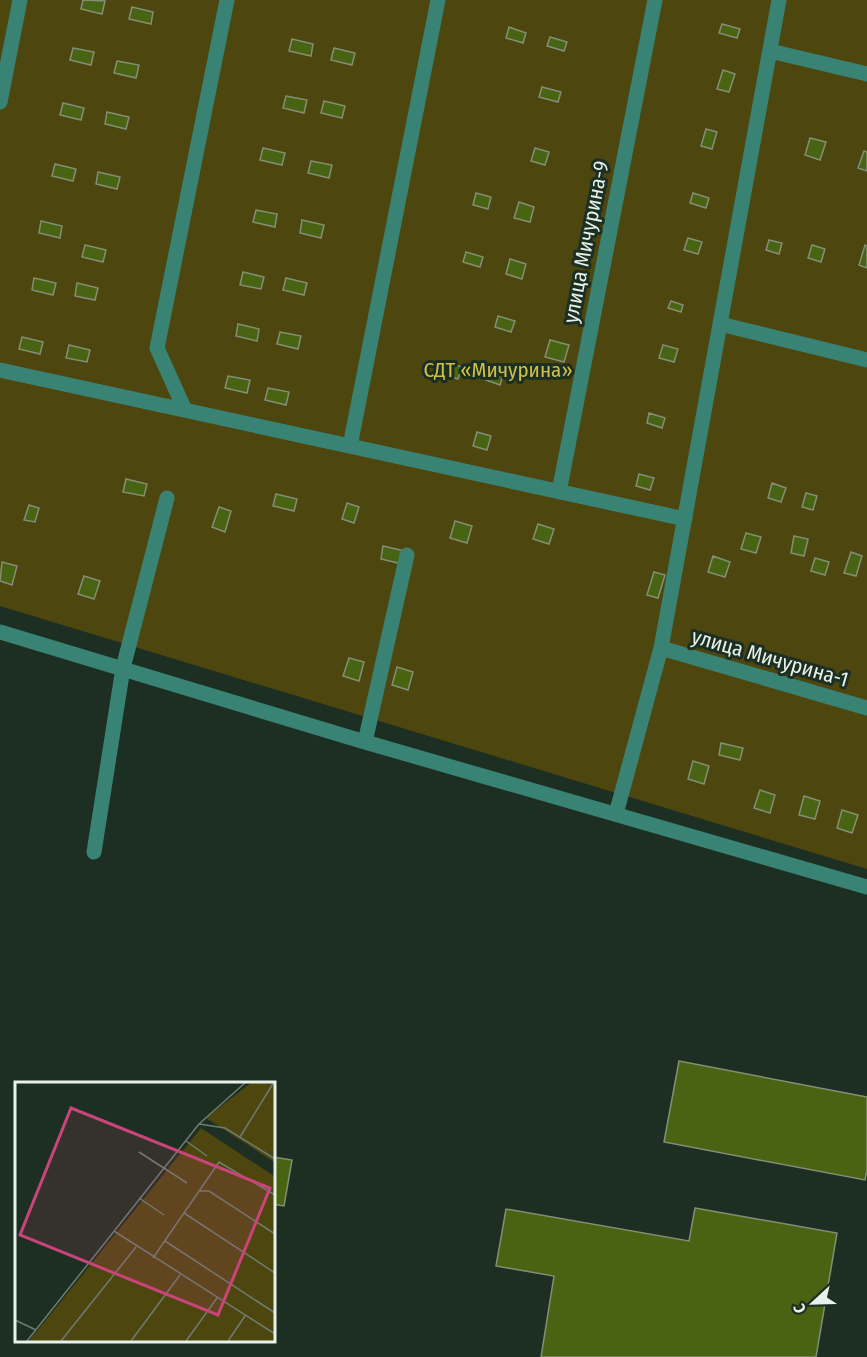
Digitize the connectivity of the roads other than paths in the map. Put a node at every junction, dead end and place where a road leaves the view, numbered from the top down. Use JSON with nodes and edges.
{"nodes":[{"id":1,"x":20,"y":0,"type":"edge"},
{"id":2,"x":227,"y":0,"type":"edge"},
{"id":3,"x":438,"y":0,"type":"edge"},
{"id":4,"x":656,"y":0,"type":"edge"},
{"id":5,"x":779,"y":0,"type":"edge"},
{"id":6,"x":770,"y":51,"type":"junction"},
{"id":7,"x":867,"y":74,"type":"edge"},
{"id":8,"x":0,"y":102,"type":"edge"},
{"id":9,"x":720,"y":324,"type":"junction"},
{"id":10,"x":867,"y":360,"type":"edge"},
{"id":11,"x":0,"y":370,"type":"edge"},
{"id":12,"x":185,"y":410,"type":"junction"},
{"id":13,"x":350,"y":446,"type":"junction"},
{"id":14,"x":559,"y":492,"type":"junction"},
{"id":15,"x":167,"y":498,"type":"dead end"},
{"id":16,"x":685,"y":519,"type":"junction"},
{"id":17,"x":407,"y":555,"type":"dead end"},
{"id":18,"x":0,"y":632,"type":"edge"},
{"id":19,"x":662,"y":648,"type":"junction"},
{"id":20,"x":123,"y":668,"type":"junction"},
{"id":21,"x":867,"y":708,"type":"edge"},
{"id":22,"x":365,"y":742,"type":"junction"},
{"id":23,"x":616,"y":814,"type":"junction"},
{"id":24,"x":94,"y":852,"type":"dead end"},
{"id":25,"x":867,"y":887,"type":"edge"}],
"edges":[{"from":1,"to":8,"type":"street"},
{"from":2,"to":12,"type":"street"},
{"from":3,"to":13,"type":"street"},
{"from":4,"to":14,"type":"street","name":"улица Мичурина-9"},
{"from":5,"to":6,"type":"street"},
{"from":6,"to":7,"type":"street"},
{"from":6,"to":9,"type":"street"},
{"from":9,"to":10,"type":"street"},
{"from":9,"to":16,"type":"street"},
{"from":11,"to":12,"type":"street"},
{"from":12,"to":13,"type":"street"},
{"from":13,"to":14,"type":"street"},
{"from":14,"to":16,"type":"street"},
{"from":15,"to":20,"type":"street"},
{"from":16,"to":19,"type":"street"},
{"from":17,"to":22,"type":"street"},
{"from":18,"to":20,"type":"street"},
{"from":19,"to":21,"type":"street","name":"улица Мичурина-1"},
{"from":19,"to":23,"type":"street"},
{"from":20,"to":22,"type":"street"},
{"from":20,"to":24,"type":"street"},
{"from":22,"to":23,"type":"street"},
{"from":23,"to":25,"type":"street"}]}
